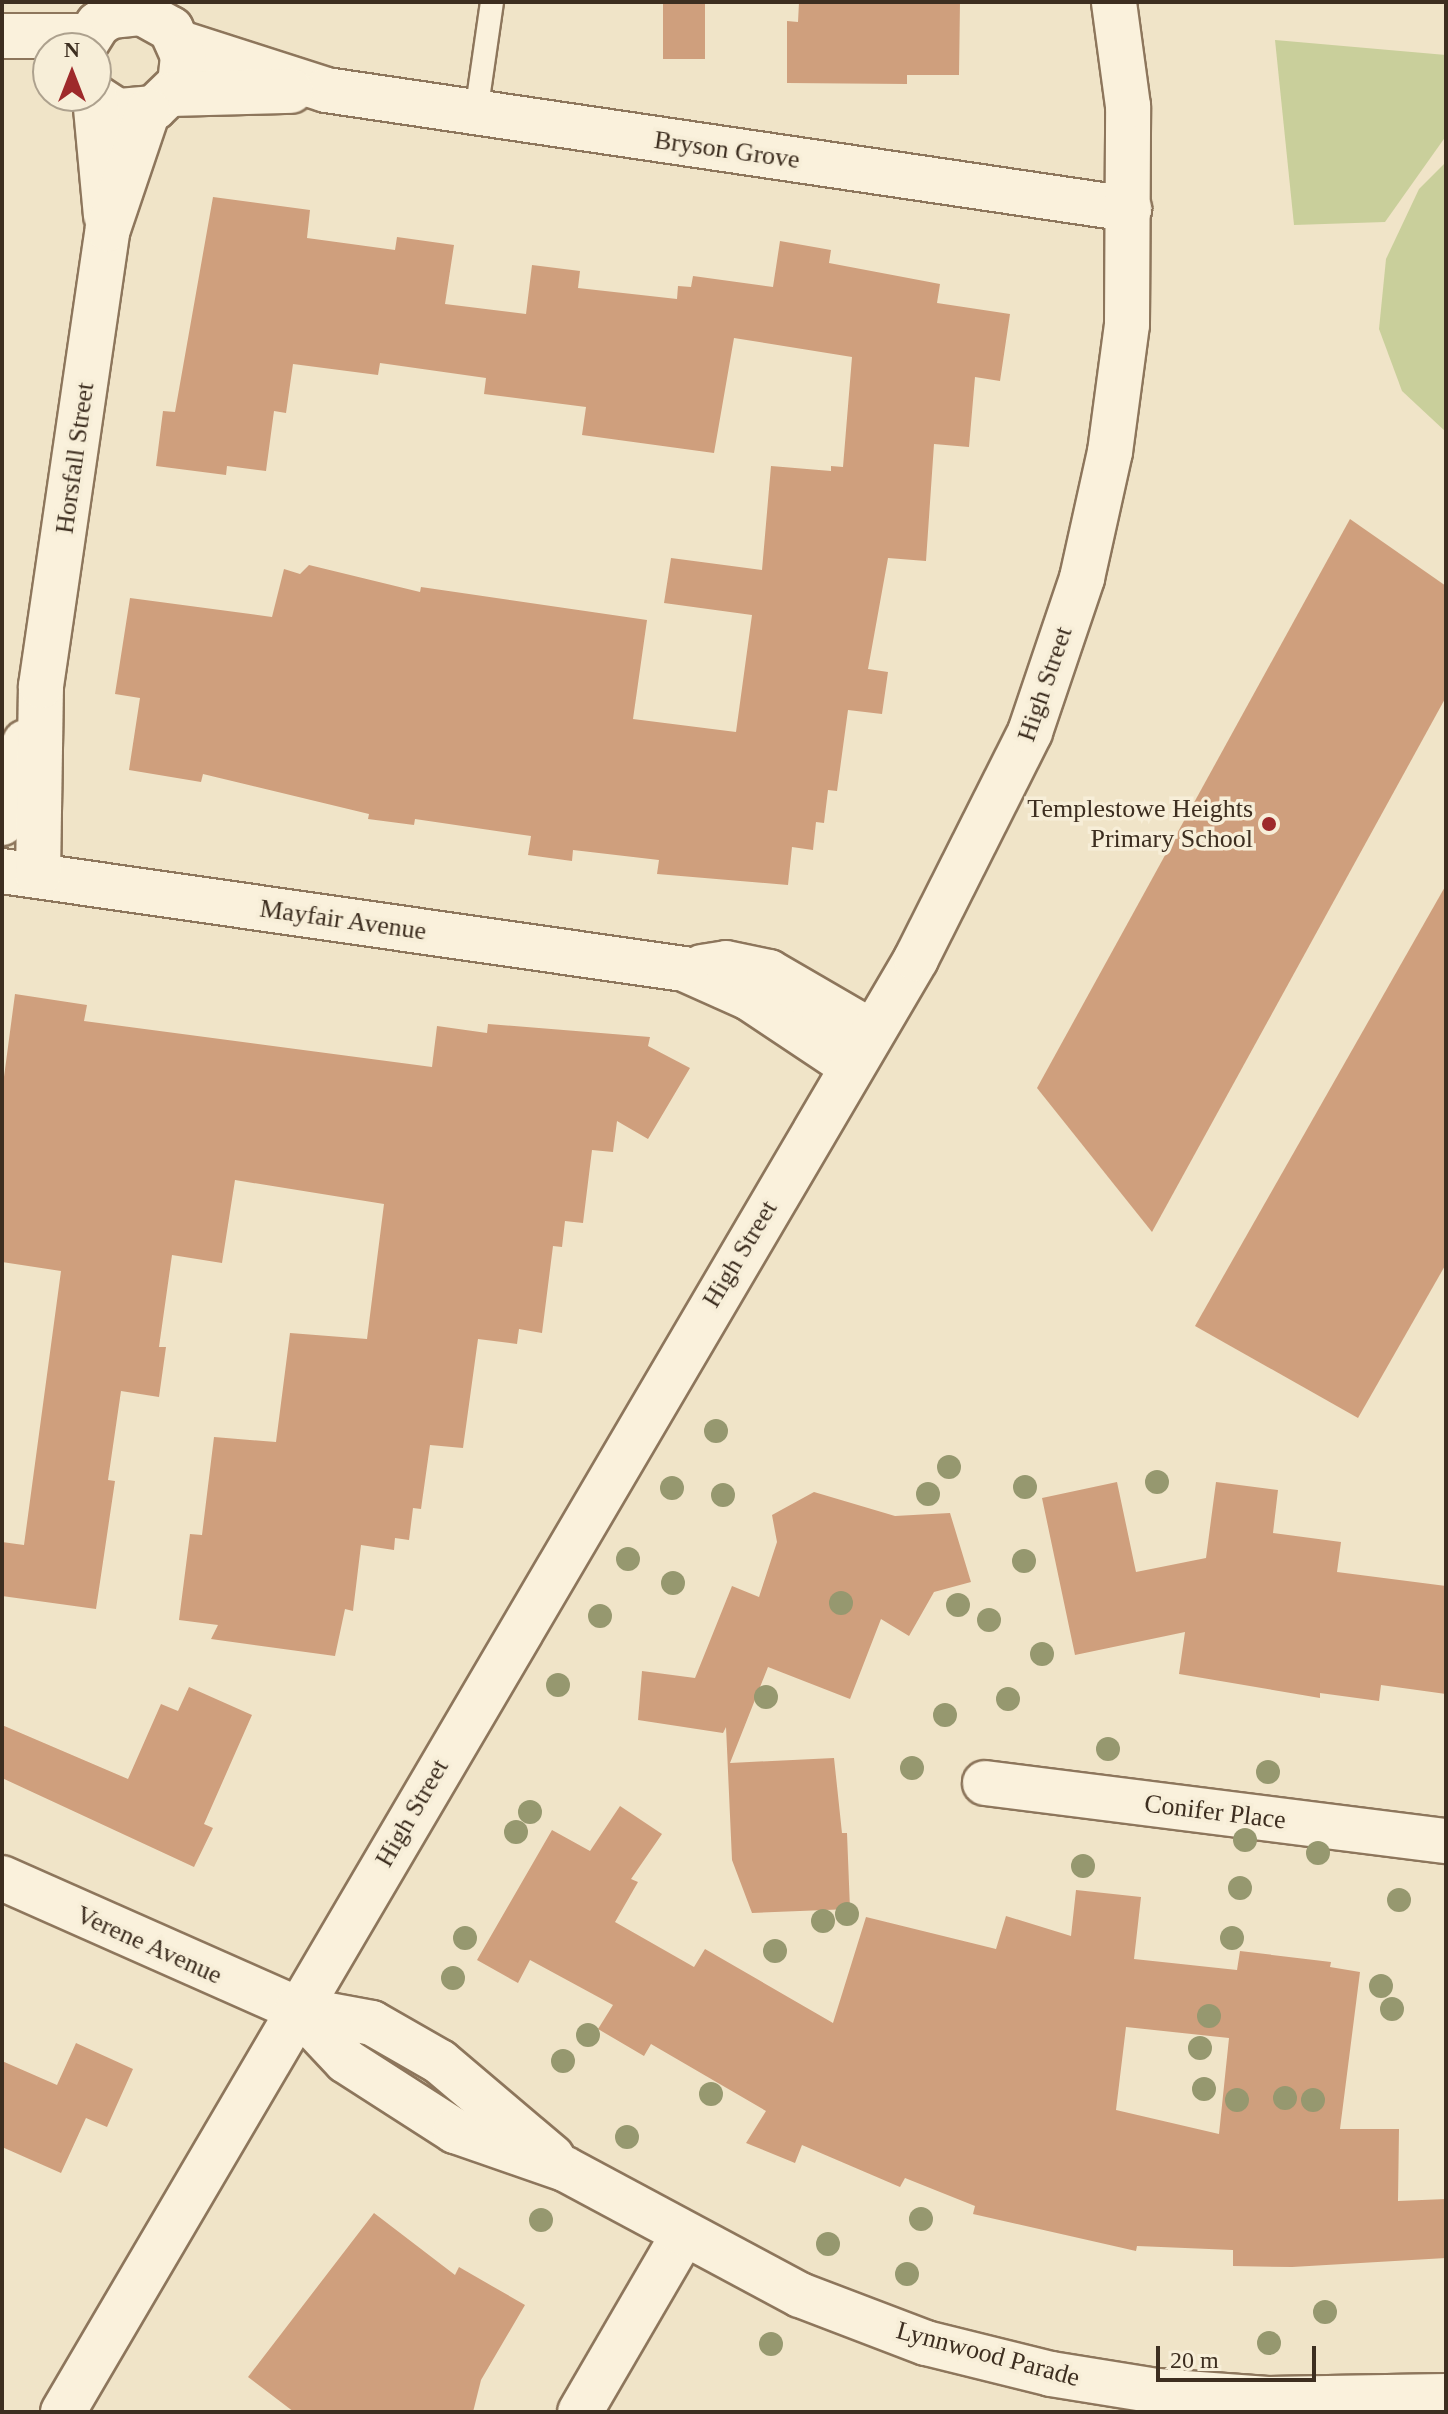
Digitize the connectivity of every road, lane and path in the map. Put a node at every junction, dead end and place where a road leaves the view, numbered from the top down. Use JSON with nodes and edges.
{"nodes":[{"id":1,"x":492,"y":2,"type":"edge"},
{"id":2,"x":1114,"y":2,"type":"edge"},
{"id":3,"x":165,"y":21,"type":"edge"},
{"id":4,"x":99,"y":26,"type":"edge"},
{"id":5,"x":2,"y":36,"type":"edge"},
{"id":6,"x":2,"y":54,"type":"edge"},
{"id":7,"x":32,"y":63,"type":"edge"},
{"id":8,"x":326,"y":90,"type":"junction"},
{"id":9,"x":160,"y":103,"type":"junction"},
{"id":10,"x":112,"y":108,"type":"edge"},
{"id":11,"x":96,"y":112,"type":"edge"},
{"id":12,"x":476,"y":113,"type":"junction"},
{"id":13,"x":1129,"y":209,"type":"junction"},
{"id":14,"x":108,"y":229,"type":"junction"},
{"id":15,"x":41,"y":686,"type":"junction"},
{"id":16,"x":2,"y":823,"type":"edge"},
{"id":17,"x":20,"y":874,"type":"edge"},
{"id":18,"x":861,"y":1049,"type":"junction"},
{"id":19,"x":985,"y":1783,"type":"dead end"},
{"id":20,"x":1446,"y":1841,"type":"edge"},
{"id":21,"x":2,"y":1878,"type":"edge"},
{"id":22,"x":297,"y":2009,"type":"junction"},
{"id":23,"x":683,"y":2235,"type":"junction"},
{"id":24,"x":1446,"y":2396,"type":"edge"},
{"id":25,"x":63,"y":2412,"type":"edge"},
{"id":26,"x":580,"y":2412,"type":"edge"}],
"edges":[{"from":1,"to":12,"type":"lane"},
{"from":2,"to":13,"type":"street","name":"High Street"},
{"from":3,"to":4,"type":"street","name":"Bryson Grove"},
{"from":3,"to":8,"type":"street","name":"Bryson Grove"},
{"from":3,"to":9,"type":"street","name":"Horsfall Street"},
{"from":4,"to":5,"type":"street"},
{"from":6,"to":7,"type":"street"},
{"from":8,"to":9,"type":"street","name":"Bryson Grove"},
{"from":8,"to":12,"type":"street","name":"Bryson Grove"},
{"from":9,"to":10,"type":"street","name":"Bryson Grove"},
{"from":9,"to":14,"type":"street","name":"Horsfall Street"},
{"from":11,"to":14,"type":"street","name":"Horsfall Street"},
{"from":12,"to":13,"type":"street","name":"Bryson Grove"},
{"from":13,"to":18,"type":"street","name":"High Street"},
{"from":14,"to":15,"type":"street","name":"Horsfall Street"},
{"from":15,"to":16,"type":"street","name":"Horsfall Street"},
{"from":15,"to":17,"type":"street","name":"Horsfall Street"},
{"from":17,"to":18,"type":"street","name":"Mayfair Avenue"},
{"from":18,"to":22,"type":"street","name":"High Street"},
{"from":19,"to":20,"type":"street","name":"Conifer Place"},
{"from":21,"to":22,"type":"street","name":"Verene Avenue"},
{"from":22,"to":23,"type":"street","name":"Lynnwood Parade"},
{"from":22,"to":25,"type":"street","name":"High Street"},
{"from":23,"to":24,"type":"street","name":"Lynnwood Parade"},
{"from":23,"to":26,"type":"street"}]}
